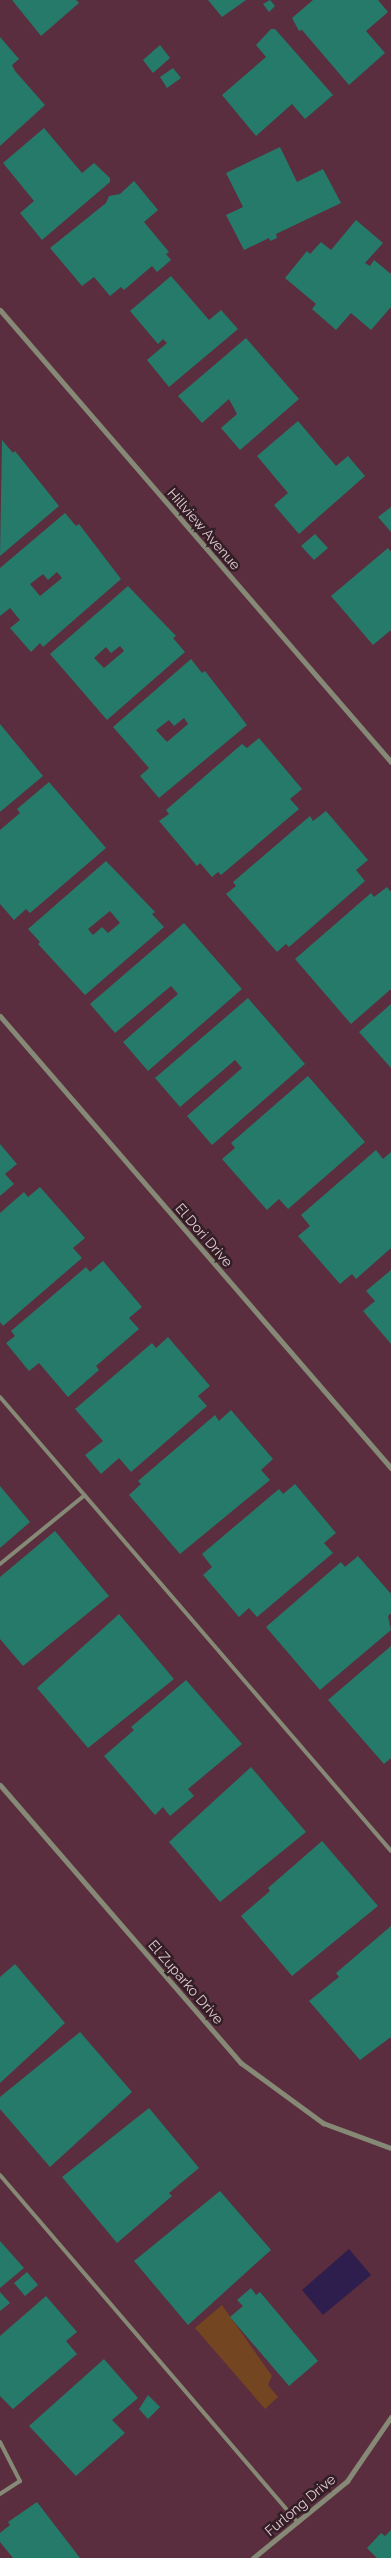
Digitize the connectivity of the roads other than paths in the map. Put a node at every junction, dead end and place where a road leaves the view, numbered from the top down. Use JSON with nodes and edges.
{"nodes":[{"id":1,"x":0,"y":310,"type":"edge"},
{"id":2,"x":390,"y":758,"type":"edge"},
{"id":3,"x":0,"y":1016,"type":"edge"},
{"id":4,"x":0,"y":1397,"type":"edge"},
{"id":5,"x":391,"y":1468,"type":"edge"},
{"id":6,"x":86,"y":1495,"type":"junction"},
{"id":7,"x":0,"y":1564,"type":"edge"},
{"id":8,"x":0,"y":1785,"type":"edge"},
{"id":9,"x":391,"y":1851,"type":"edge"},
{"id":10,"x":391,"y":2148,"type":"edge"},
{"id":11,"x":0,"y":2175,"type":"edge"},
{"id":12,"x":391,"y":2417,"type":"edge"},
{"id":13,"x":0,"y":2442,"type":"edge"},
{"id":14,"x":0,"y":2494,"type":"edge"},
{"id":15,"x":298,"y":2523,"type":"junction"},
{"id":16,"x":253,"y":2558,"type":"edge"}],
"edges":[{"from":1,"to":2,"type":"street","name":"Hillview Avenue"},
{"from":3,"to":5,"type":"street","name":"El Dori Drive"},
{"from":4,"to":6,"type":"lane"},
{"from":6,"to":7,"type":"lane"},
{"from":6,"to":9,"type":"lane"},
{"from":8,"to":10,"type":"street","name":"El Zuparko Drive"},
{"from":11,"to":15,"type":"lane"},
{"from":12,"to":15,"type":"street","name":"Furlong Drive"},
{"from":13,"to":14,"type":"lane"},
{"from":15,"to":16,"type":"street","name":"Furlong Drive"}]}
